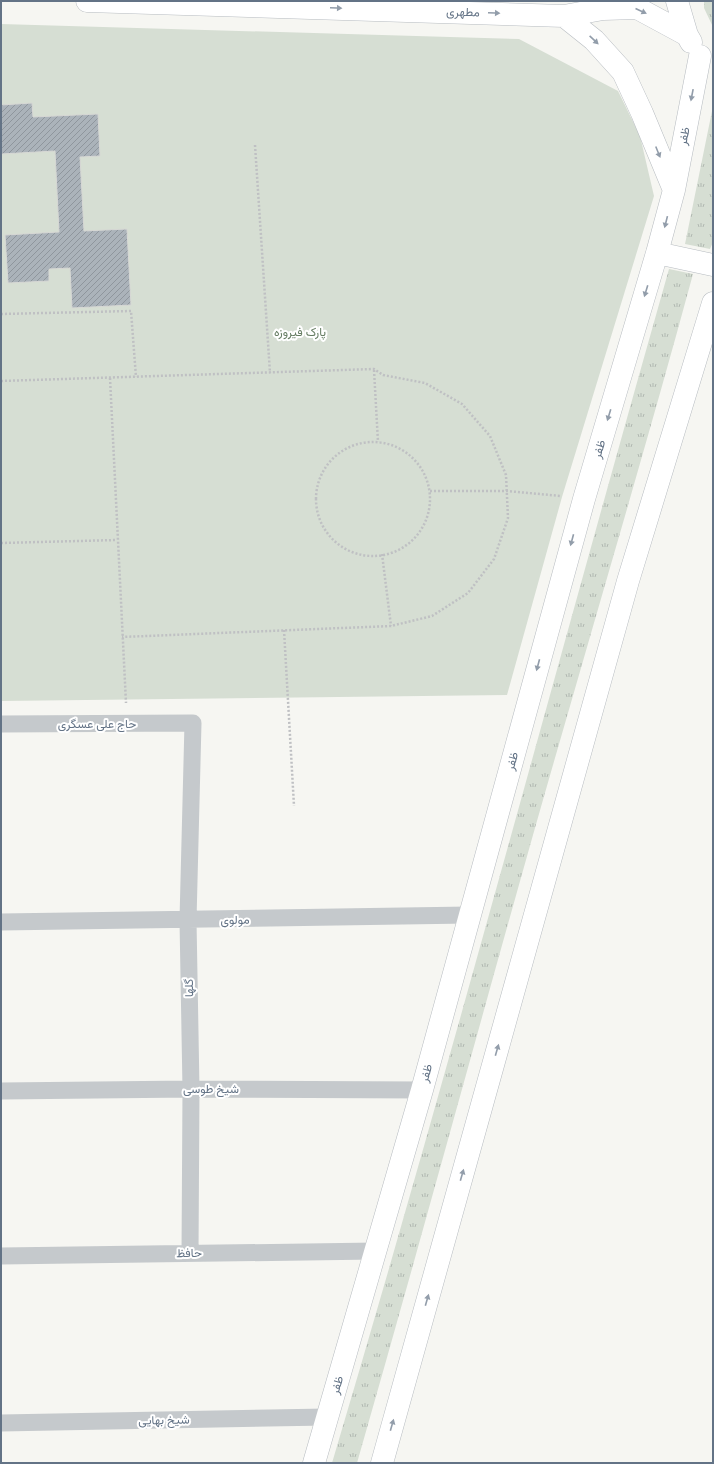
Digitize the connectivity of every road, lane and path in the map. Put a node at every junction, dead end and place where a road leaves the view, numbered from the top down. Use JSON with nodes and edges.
{"nodes":[{"id":1,"x":87,"y":1,"type":"edge"},
{"id":2,"x":676,"y":1,"type":"edge"},
{"id":3,"x":607,"y":5,"type":"edge"},
{"id":4,"x":564,"y":16,"type":"junction"},
{"id":5,"x":687,"y":35,"type":"junction"},
{"id":6,"x":706,"y":63,"type":"edge"},
{"id":7,"x":255,"y":145,"type":"dead end"},
{"id":8,"x":674,"y":190,"type":"junction"},
{"id":9,"x":658,"y":253,"type":"junction"},
{"id":10,"x":713,"y":265,"type":"edge"},
{"id":11,"x":713,"y":303,"type":"edge"},
{"id":12,"x":1,"y":314,"type":"edge"},
{"id":13,"x":374,"y":369,"type":"junction"},
{"id":14,"x":270,"y":373,"type":"junction"},
{"id":15,"x":136,"y":377,"type":"junction"},
{"id":16,"x":110,"y":378,"type":"junction"},
{"id":17,"x":1,"y":381,"type":"edge"},
{"id":18,"x":378,"y":442,"type":"junction"},
{"id":19,"x":430,"y":491,"type":"junction"},
{"id":20,"x":507,"y":491,"type":"junction"},
{"id":21,"x":584,"y":499,"type":"junction"},
{"id":22,"x":117,"y":540,"type":"junction"},
{"id":23,"x":1,"y":544,"type":"edge"},
{"id":24,"x":382,"y":554,"type":"junction"},
{"id":25,"x":391,"y":626,"type":"junction"},
{"id":26,"x":284,"y":630,"type":"junction"},
{"id":27,"x":122,"y":637,"type":"junction"},
{"id":28,"x":1,"y":724,"type":"edge"},
{"id":29,"x":127,"y":724,"type":"junction"},
{"id":30,"x":193,"y":724,"type":"joint"},
{"id":31,"x":294,"y":806,"type":"dead end"},
{"id":32,"x":469,"y":915,"type":"junction"},
{"id":33,"x":188,"y":920,"type":"junction"},
{"id":34,"x":1,"y":922,"type":"edge"},
{"id":35,"x":191,"y":1089,"type":"junction"},
{"id":36,"x":422,"y":1090,"type":"junction"},
{"id":37,"x":1,"y":1092,"type":"edge"},
{"id":38,"x":376,"y":1251,"type":"junction"},
{"id":39,"x":190,"y":1253,"type":"junction"},
{"id":40,"x":1,"y":1256,"type":"edge"},
{"id":41,"x":327,"y":1417,"type":"junction"},
{"id":42,"x":1,"y":1423,"type":"edge"},
{"id":43,"x":314,"y":1463,"type":"edge"},
{"id":44,"x":382,"y":1463,"type":"edge"}],
"edges":[{"from":1,"to":4,"type":"street","name":"مطهری","one_way":true},
{"from":2,"to":5,"type":"street"},
{"from":3,"to":4,"type":"street","name":"مطهری"},
{"from":3,"to":5,"type":"street","name":"مطهری","one_way":true},
{"from":4,"to":8,"type":"street","one_way":true},
{"from":5,"to":6,"type":"street"},
{"from":6,"to":8,"type":"street","name":"ظفر","one_way":true},
{"from":7,"to":14,"type":"path"},
{"from":8,"to":9,"type":"street","name":"ظفر","one_way":true},
{"from":9,"to":10,"type":"street"},
{"from":9,"to":21,"type":"street","name":"ظفر","one_way":true},
{"from":44,"to":11,"type":"street","one_way":true},
{"from":12,"to":15,"type":"path"},
{"from":13,"to":14,"type":"path"},
{"from":13,"to":18,"type":"path"},
{"from":13,"to":20,"type":"path"},
{"from":14,"to":15,"type":"path"},
{"from":15,"to":16,"type":"path"},
{"from":16,"to":17,"type":"path"},
{"from":16,"to":22,"type":"path"},
{"from":18,"to":19,"type":"path"},
{"from":18,"to":24,"type":"path"},
{"from":19,"to":20,"type":"path"},
{"from":19,"to":24,"type":"path"},
{"from":20,"to":21,"type":"path"},
{"from":20,"to":25,"type":"path"},
{"from":21,"to":32,"type":"street","name":"ظفر","one_way":true},
{"from":22,"to":23,"type":"path"},
{"from":22,"to":27,"type":"path"},
{"from":24,"to":25,"type":"path"},
{"from":25,"to":26,"type":"path"},
{"from":26,"to":27,"type":"path"},
{"from":26,"to":31,"type":"path"},
{"from":27,"to":29,"type":"path"},
{"from":28,"to":29,"type":"street","name":"حاج علی عسگری"},
{"from":29,"to":30,"type":"street","name":"حاج علی عسگری"},
{"from":30,"to":33,"type":"street","name":"گلها"},
{"from":32,"to":33,"type":"street","name":"مولوی"},
{"from":32,"to":36,"type":"street","name":"ظفر"},
{"from":33,"to":34,"type":"street","name":"مولوی"},
{"from":33,"to":35,"type":"street","name":"گلها"},
{"from":35,"to":36,"type":"street","name":"شیخ طوسی"},
{"from":35,"to":37,"type":"street","name":"شیخ طوسی"},
{"from":35,"to":39,"type":"street","name":"گلها"},
{"from":36,"to":38,"type":"street","name":"ظفر"},
{"from":38,"to":39,"type":"street","name":"حافظ"},
{"from":38,"to":41,"type":"street","name":"ظفر"},
{"from":39,"to":40,"type":"street","name":"حافظ"},
{"from":41,"to":42,"type":"street","name":"شیخ بهایی"},
{"from":41,"to":43,"type":"street","name":"ظفر"}]}
